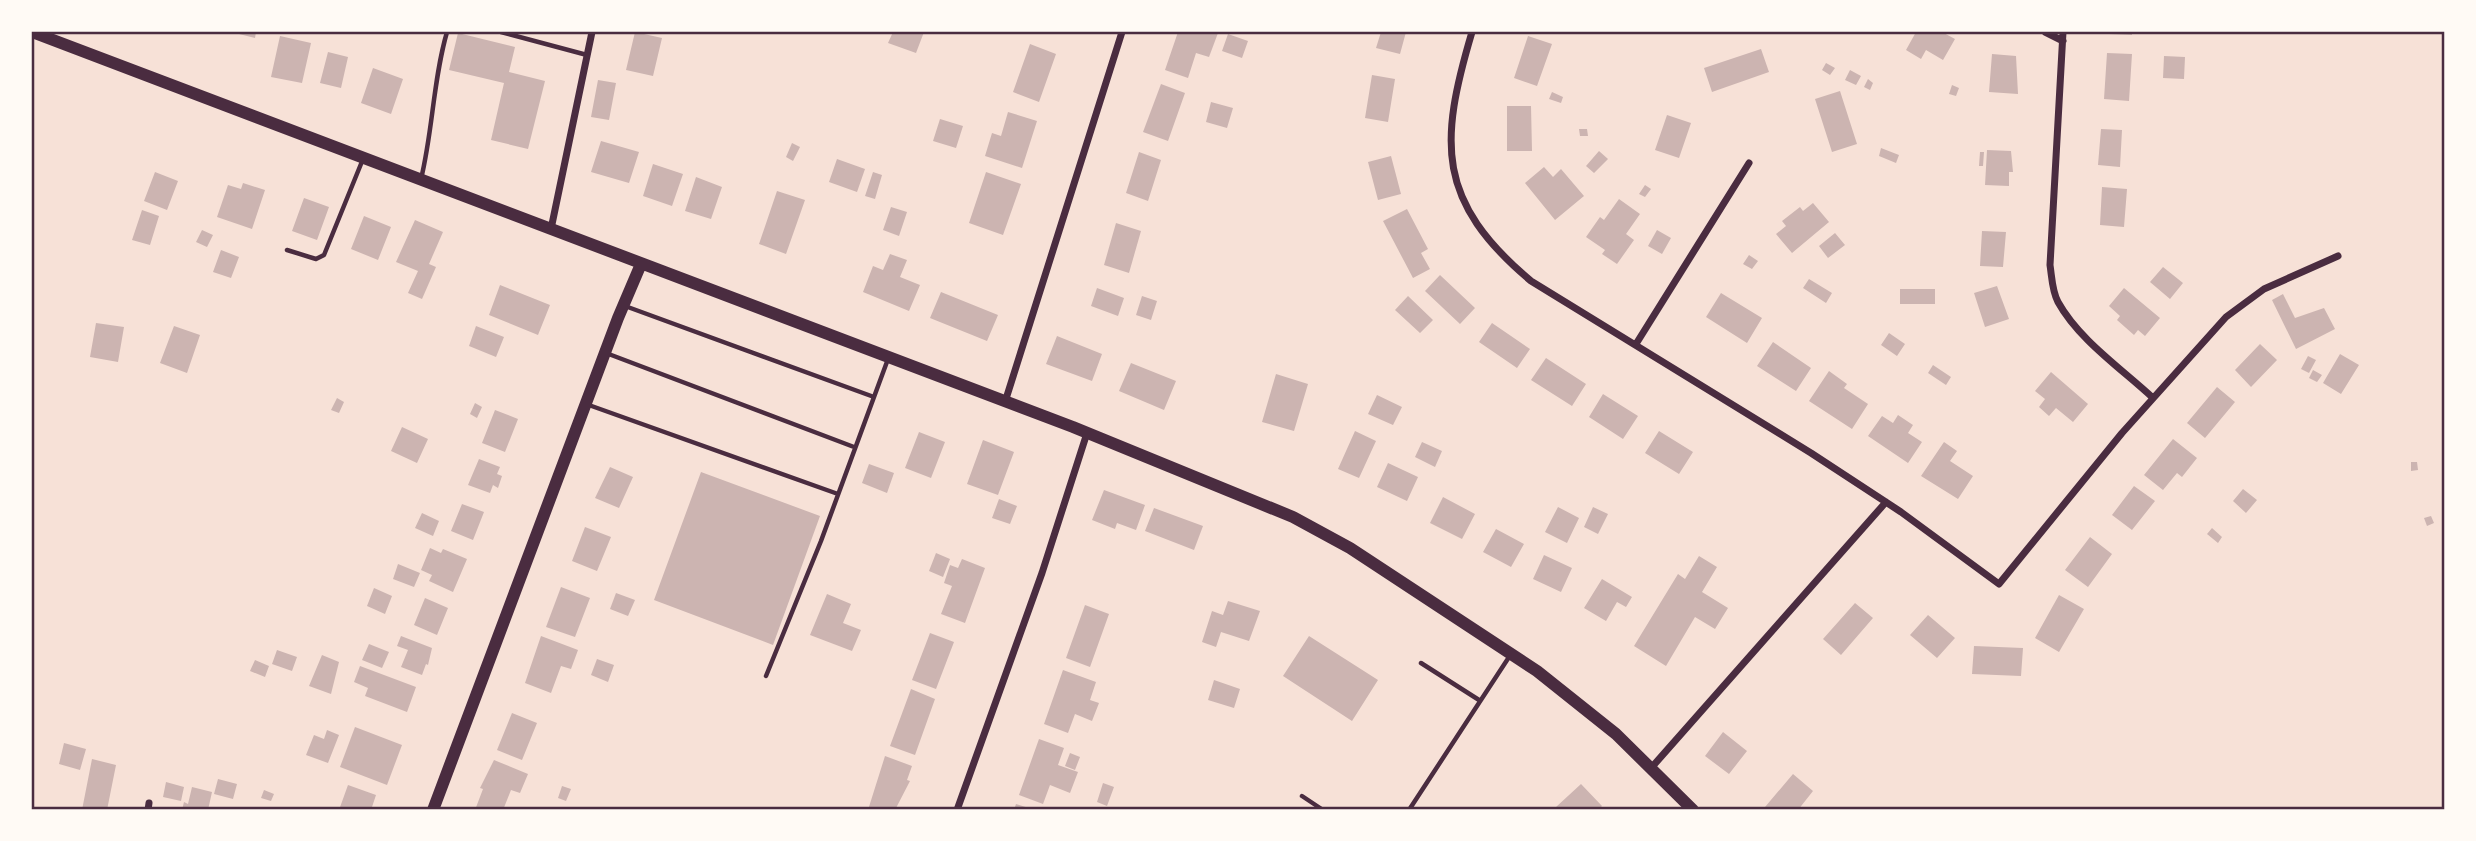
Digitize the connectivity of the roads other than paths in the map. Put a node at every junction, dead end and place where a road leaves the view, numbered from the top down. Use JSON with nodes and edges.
{"nodes":[{"id":1,"x":32,"y":32,"type":"edge"},
{"id":2,"x":447,"y":32,"type":"edge"},
{"id":3,"x":501,"y":32,"type":"edge"},
{"id":4,"x":592,"y":32,"type":"edge"},
{"id":5,"x":1122,"y":32,"type":"edge"},
{"id":6,"x":1472,"y":32,"type":"edge"},
{"id":7,"x":2045,"y":32,"type":"edge"},
{"id":8,"x":2063,"y":32,"type":"edge"},
{"id":9,"x":2063,"y":41,"type":"junction"},
{"id":10,"x":587,"y":55,"type":"junction"},
{"id":11,"x":363,"y":158,"type":"junction"},
{"id":12,"x":1749,"y":163,"type":"dead end"},
{"id":13,"x":421,"y":180,"type":"junction"},
{"id":14,"x":551,"y":229,"type":"junction"},
{"id":15,"x":287,"y":250,"type":"dead end"},
{"id":16,"x":2338,"y":256,"type":"dead end"},
{"id":17,"x":641,"y":264,"type":"junction"},
{"id":18,"x":624,"y":306,"type":"junction"},
{"id":19,"x":1636,"y":344,"type":"junction"},
{"id":20,"x":605,"y":352,"type":"junction"},
{"id":21,"x":888,"y":358,"type":"junction"},
{"id":22,"x":874,"y":397,"type":"junction"},
{"id":23,"x":2153,"y":398,"type":"junction"},
{"id":24,"x":1005,"y":402,"type":"junction"},
{"id":25,"x":586,"y":404,"type":"junction"},
{"id":26,"x":1087,"y":433,"type":"junction"},
{"id":27,"x":854,"y":447,"type":"junction"},
{"id":28,"x":838,"y":494,"type":"junction"},
{"id":29,"x":1886,"y":502,"type":"junction"},
{"id":30,"x":1511,"y":654,"type":"junction"},
{"id":31,"x":1421,"y":663,"type":"dead end"},
{"id":32,"x":766,"y":676,"type":"dead end"},
{"id":33,"x":1479,"y":700,"type":"junction"},
{"id":34,"x":1652,"y":767,"type":"junction"},
{"id":35,"x":1302,"y":796,"type":"dead end"},
{"id":36,"x":433,"y":810,"type":"edge"},
{"id":37,"x":957,"y":810,"type":"edge"},
{"id":38,"x":1323,"y":810,"type":"edge"},
{"id":39,"x":1409,"y":810,"type":"edge"},
{"id":40,"x":1693,"y":810,"type":"edge"}],
"edges":[{"from":1,"to":11,"type":"street"},
{"from":2,"to":13,"type":"lane"},
{"from":3,"to":10,"type":"lane"},
{"from":4,"to":10,"type":"street"},
{"from":5,"to":24,"type":"street"},
{"from":6,"to":19,"type":"street"},
{"from":7,"to":9,"type":"street"},
{"from":8,"to":9,"type":"street"},
{"from":9,"to":23,"type":"street"},
{"from":10,"to":14,"type":"street"},
{"from":11,"to":13,"type":"street"},
{"from":11,"to":15,"type":"lane"},
{"from":12,"to":19,"type":"street"},
{"from":13,"to":14,"type":"street"},
{"from":14,"to":17,"type":"street"},
{"from":16,"to":23,"type":"street"},
{"from":17,"to":18,"type":"street"},
{"from":17,"to":21,"type":"street"},
{"from":18,"to":20,"type":"street"},
{"from":18,"to":22,"type":"lane"},
{"from":19,"to":29,"type":"street"},
{"from":20,"to":25,"type":"street"},
{"from":20,"to":27,"type":"lane"},
{"from":21,"to":22,"type":"lane"},
{"from":21,"to":24,"type":"street"},
{"from":22,"to":27,"type":"lane"},
{"from":23,"to":29,"type":"street"},
{"from":24,"to":26,"type":"street"},
{"from":25,"to":28,"type":"lane"},
{"from":25,"to":36,"type":"street"},
{"from":26,"to":30,"type":"street"},
{"from":26,"to":37,"type":"street"},
{"from":27,"to":28,"type":"lane"},
{"from":28,"to":32,"type":"lane"},
{"from":29,"to":34,"type":"street"},
{"from":30,"to":33,"type":"lane"},
{"from":30,"to":34,"type":"street"},
{"from":31,"to":33,"type":"lane"},
{"from":33,"to":39,"type":"lane"},
{"from":34,"to":40,"type":"street"},
{"from":35,"to":38,"type":"lane"}]}
